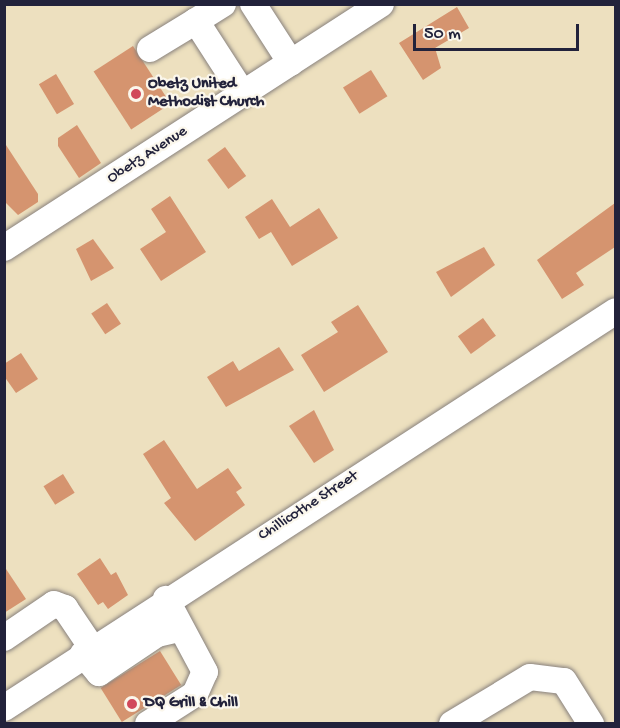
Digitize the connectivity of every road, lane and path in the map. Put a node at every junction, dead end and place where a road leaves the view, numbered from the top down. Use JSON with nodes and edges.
{"nodes":[{"id":1,"x":223,"y":4,"type":"edge"},
{"id":2,"x":253,"y":4,"type":"edge"},
{"id":3,"x":381,"y":4,"type":"edge"},
{"id":4,"x":196,"y":21,"type":"junction"},
{"id":5,"x":150,"y":49,"type":"dead end"},
{"id":6,"x":291,"y":63,"type":"junction"},
{"id":7,"x":243,"y":94,"type":"junction"},
{"id":8,"x":4,"y":248,"type":"edge"},
{"id":9,"x":615,"y":311,"type":"edge"},
{"id":10,"x":166,"y":599,"type":"junction"},
{"id":11,"x":179,"y":629,"type":"junction"},
{"id":12,"x":4,"y":638,"type":"edge"},
{"id":13,"x":88,"y":651,"type":"junction"},
{"id":14,"x":4,"y":708,"type":"edge"},
{"id":15,"x":148,"y":723,"type":"edge"},
{"id":16,"x":452,"y":723,"type":"edge"},
{"id":17,"x":591,"y":723,"type":"edge"}],
"edges":[{"from":1,"to":4,"type":"street"},
{"from":2,"to":6,"type":"street"},
{"from":3,"to":6,"type":"street","name":"Obetz Avenue"},
{"from":4,"to":5,"type":"street"},
{"from":4,"to":7,"type":"street"},
{"from":6,"to":7,"type":"street","name":"Obetz Avenue"},
{"from":7,"to":8,"type":"street","name":"Obetz Avenue"},
{"from":9,"to":10,"type":"street","name":"Chillicothe Street"},
{"from":10,"to":11,"type":"street"},
{"from":10,"to":13,"type":"street","name":"Chillicothe Street"},
{"from":11,"to":13,"type":"street"},
{"from":11,"to":15,"type":"street"},
{"from":12,"to":13,"type":"street"},
{"from":13,"to":14,"type":"street","name":"Chillicothe Street"},
{"from":16,"to":17,"type":"street"}]}
